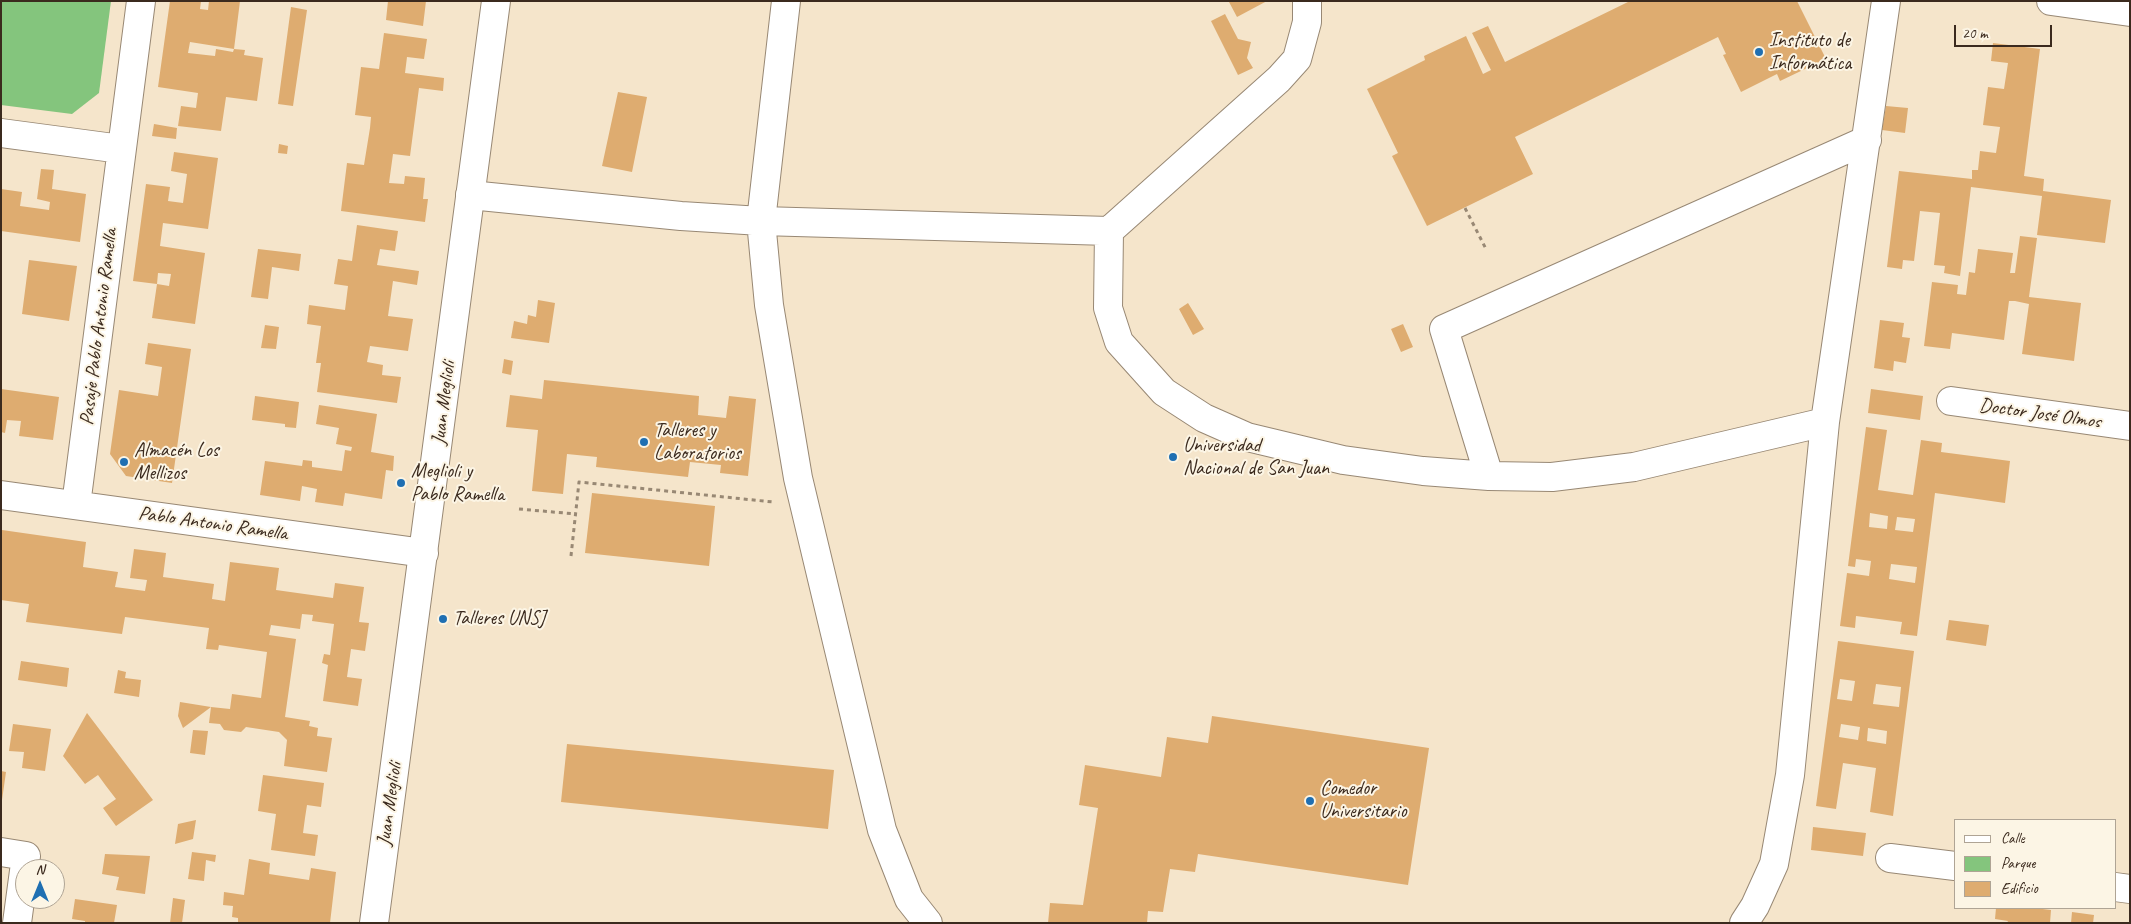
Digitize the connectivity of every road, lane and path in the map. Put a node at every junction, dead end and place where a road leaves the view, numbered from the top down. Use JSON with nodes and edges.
{"nodes":[{"id":1,"x":141,"y":1,"type":"edge"},
{"id":2,"x":496,"y":1,"type":"edge"},
{"id":3,"x":786,"y":1,"type":"edge"},
{"id":4,"x":1307,"y":1,"type":"edge"},
{"id":5,"x":1886,"y":1,"type":"edge"},
{"id":6,"x":2051,"y":1,"type":"edge"},
{"id":7,"x":2130,"y":12,"type":"edge"},
{"id":8,"x":1,"y":133,"type":"edge"},
{"id":9,"x":1867,"y":140,"type":"junction"},
{"id":10,"x":121,"y":149,"type":"junction"},
{"id":11,"x":470,"y":195,"type":"junction"},
{"id":12,"x":1465,"y":208,"type":"dead end"},
{"id":13,"x":761,"y":221,"type":"junction"},
{"id":14,"x":1109,"y":231,"type":"junction"},
{"id":15,"x":1486,"y":249,"type":"dead end"},
{"id":16,"x":1951,"y":401,"type":"dead end"},
{"id":17,"x":1825,"y":422,"type":"junction"},
{"id":18,"x":2130,"y":426,"type":"edge"},
{"id":19,"x":1489,"y":476,"type":"junction"},
{"id":20,"x":1,"y":495,"type":"edge"},
{"id":21,"x":76,"y":505,"type":"junction"},
{"id":22,"x":804,"y":505,"type":"junction"},
{"id":23,"x":519,"y":509,"type":"dead end"},
{"id":24,"x":576,"y":514,"type":"junction"},
{"id":25,"x":424,"y":553,"type":"junction"},
{"id":26,"x":571,"y":556,"type":"dead end"},
{"id":27,"x":1,"y":852,"type":"edge"},
{"id":28,"x":1890,"y":858,"type":"dead end"},
{"id":29,"x":1954,"y":866,"type":"edge"},
{"id":30,"x":2116,"y":887,"type":"edge"},
{"id":31,"x":2130,"y":889,"type":"edge"},
{"id":32,"x":16,"y":923,"type":"edge"},
{"id":33,"x":374,"y":923,"type":"edge"},
{"id":34,"x":928,"y":923,"type":"edge"},
{"id":35,"x":1744,"y":923,"type":"edge"}],
"edges":[{"from":1,"to":10,"type":"street","name":"Pasaje Pablo Antonio Ramella"},
{"from":2,"to":11,"type":"street","name":"Juan Meglioli"},
{"from":3,"to":13,"type":"street"},
{"from":4,"to":14,"type":"street"},
{"from":5,"to":9,"type":"street"},
{"from":6,"to":7,"type":"street"},
{"from":8,"to":10,"type":"street"},
{"from":9,"to":17,"type":"street"},
{"from":9,"to":19,"type":"street"},
{"from":10,"to":21,"type":"street","name":"Pasaje Pablo Antonio Ramella"},
{"from":11,"to":13,"type":"street"},
{"from":11,"to":25,"type":"street","name":"Juan Meglioli"},
{"from":12,"to":15,"type":"path"},
{"from":13,"to":14,"type":"street"},
{"from":13,"to":22,"type":"street"},
{"from":14,"to":19,"type":"street"},
{"from":16,"to":18,"type":"street","name":"Doctor José Olmos"},
{"from":17,"to":19,"type":"street"},
{"from":17,"to":35,"type":"street"},
{"from":20,"to":21,"type":"street","name":"Pablo Antonio Ramella"},
{"from":21,"to":25,"type":"street","name":"Pablo Antonio Ramella"},
{"from":22,"to":24,"type":"path"},
{"from":22,"to":34,"type":"street"},
{"from":23,"to":24,"type":"path"},
{"from":24,"to":26,"type":"path"},
{"from":25,"to":33,"type":"street","name":"Juan Meglioli"},
{"from":27,"to":32,"type":"street"},
{"from":28,"to":29,"type":"street"},
{"from":30,"to":31,"type":"street"}]}
